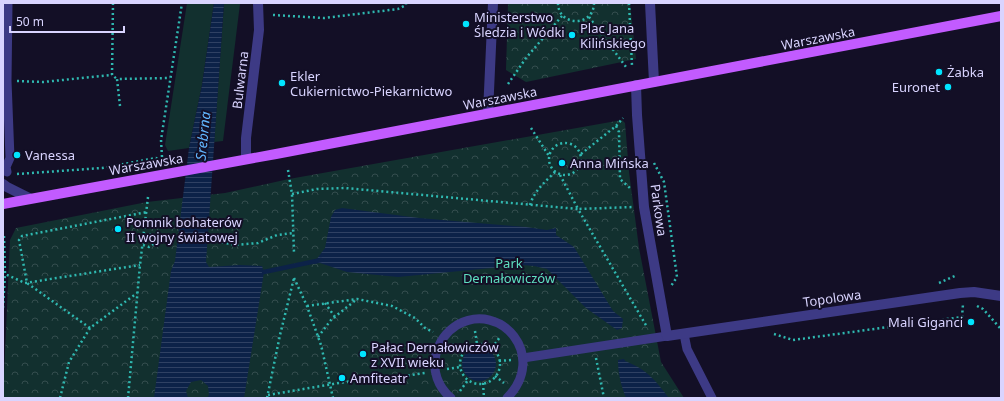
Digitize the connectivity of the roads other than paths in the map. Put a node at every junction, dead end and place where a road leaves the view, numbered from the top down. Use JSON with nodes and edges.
{"nodes":[{"id":1,"x":8,"y":3,"type":"edge"},
{"id":2,"x":258,"y":3,"type":"edge"},
{"id":3,"x":492,"y":3,"type":"edge"},
{"id":4,"x":650,"y":3,"type":"edge"},
{"id":5,"x":1001,"y":16,"type":"edge"},
{"id":6,"x":654,"y":82,"type":"junction"},
{"id":7,"x":636,"y":85,"type":"junction"},
{"id":8,"x":488,"y":113,"type":"junction"},
{"id":9,"x":246,"y":159,"type":"junction"},
{"id":10,"x":7,"y":172,"type":"road end"},
{"id":11,"x":3,"y":184,"type":"edge"},
{"id":12,"x":30,"y":198,"type":"junction"},
{"id":13,"x":3,"y":204,"type":"edge"},
{"id":14,"x":1001,"y":296,"type":"edge"},
{"id":15,"x":684,"y":334,"type":"junction"},
{"id":16,"x":667,"y":336,"type":"junction"},
{"id":17,"x":523,"y":358,"type":"junction"},
{"id":18,"x":450,"y":398,"type":"edge"},
{"id":19,"x":507,"y":398,"type":"edge"},
{"id":20,"x":712,"y":398,"type":"edge"}],
"edges":[{"from":1,"to":10,"type":"lane"},
{"from":2,"to":9,"type":"street","name":"Bulwarna"},
{"from":3,"to":8,"type":"street"},
{"from":4,"to":6,"type":"street"},
{"from":5,"to":6,"type":"main road","name":"Warszawska"},
{"from":6,"to":7,"type":"main road","name":"Warszawska"},
{"from":7,"to":8,"type":"main road","name":"Warszawska"},
{"from":7,"to":16,"type":"street","name":"Parkowa"},
{"from":8,"to":9,"type":"main road","name":"Warszawska"},
{"from":9,"to":12,"type":"main road","name":"Warszawska"},
{"from":11,"to":12,"type":"street"},
{"from":12,"to":13,"type":"main road","name":"Warszawska"},
{"from":14,"to":15,"type":"street","name":"Topolowa"},
{"from":15,"to":16,"type":"street","name":"Topolowa"},
{"from":15,"to":20,"type":"lane"},
{"from":16,"to":17,"type":"lane"},
{"from":17,"to":18,"type":"lane"},
{"from":17,"to":19,"type":"lane"}]}
